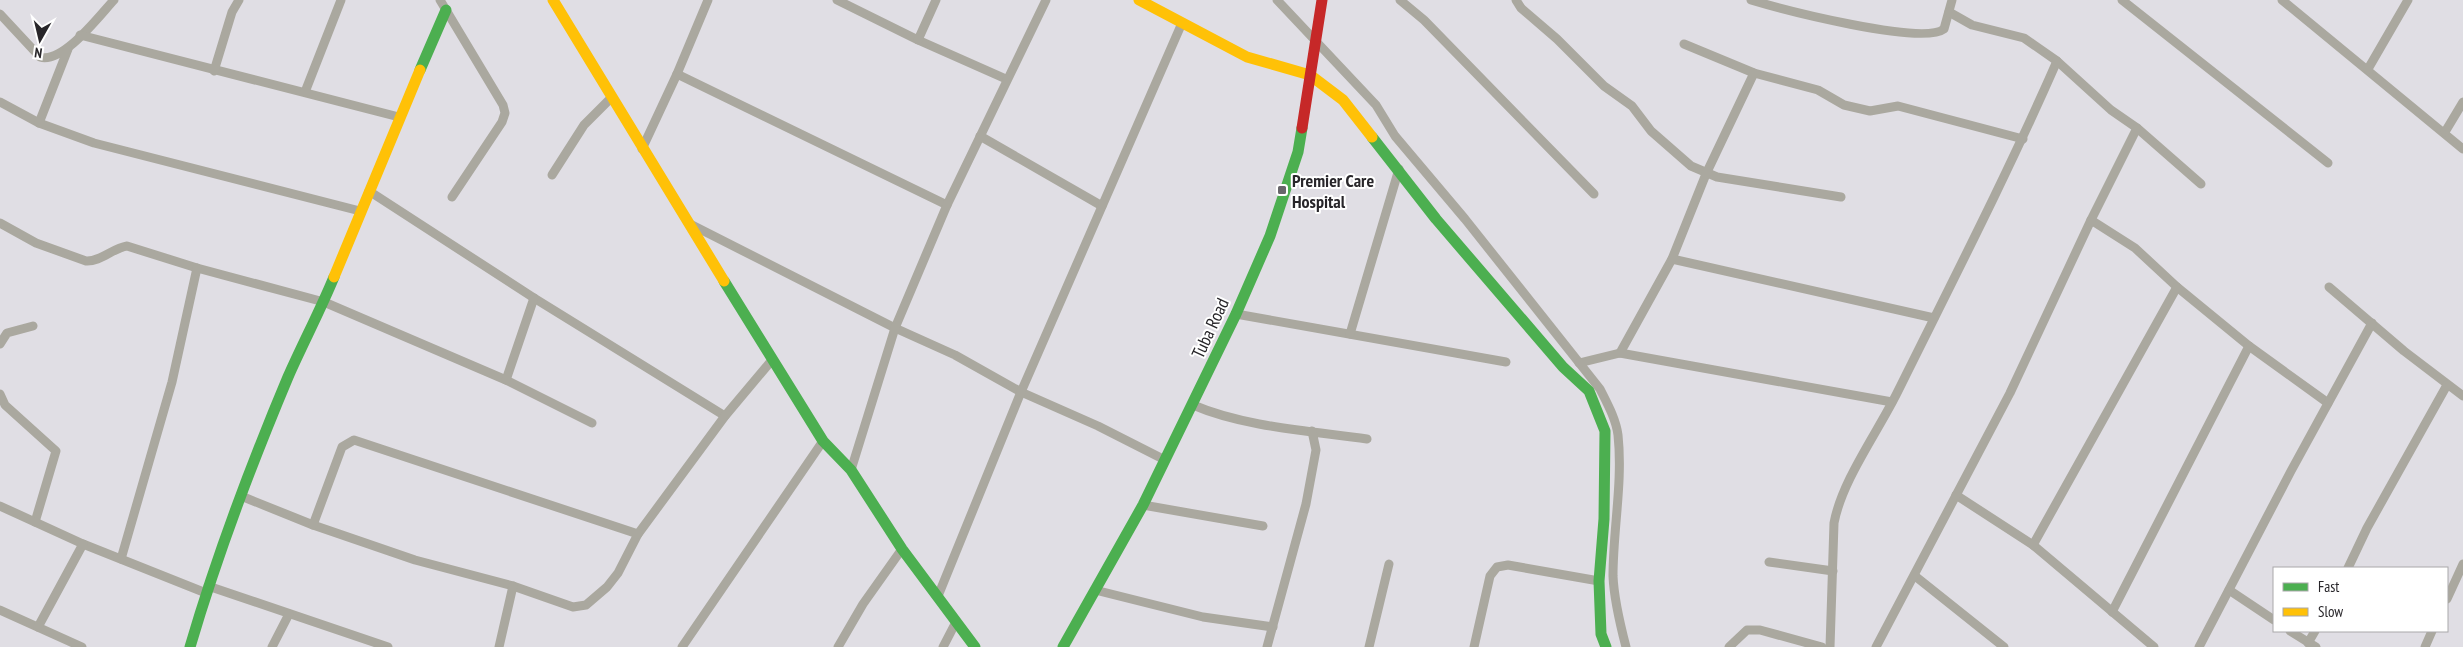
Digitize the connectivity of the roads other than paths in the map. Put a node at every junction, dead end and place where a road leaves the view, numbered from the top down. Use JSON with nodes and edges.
{"nodes":[{"id":1,"x":114,"y":0,"type":"edge"},
{"id":2,"x":239,"y":0,"type":"edge"},
{"id":3,"x":341,"y":0,"type":"edge"},
{"id":4,"x":553,"y":0,"type":"edge"},
{"id":5,"x":708,"y":0,"type":"edge"},
{"id":6,"x":837,"y":0,"type":"edge"},
{"id":7,"x":936,"y":0,"type":"edge"},
{"id":8,"x":1046,"y":0,"type":"edge"},
{"id":9,"x":1139,"y":0,"type":"edge"},
{"id":10,"x":1277,"y":0,"type":"edge"},
{"id":11,"x":1322,"y":0,"type":"edge"},
{"id":12,"x":1400,"y":0,"type":"edge"},
{"id":13,"x":1516,"y":0,"type":"edge"},
{"id":14,"x":1751,"y":0,"type":"edge"},
{"id":15,"x":1952,"y":0,"type":"edge"},
{"id":16,"x":2122,"y":0,"type":"edge"},
{"id":17,"x":2282,"y":0,"type":"edge"},
{"id":18,"x":2408,"y":0,"type":"edge"},
{"id":19,"x":2293,"y":3,"type":"edge"},
{"id":20,"x":443,"y":5,"type":"edge"},
{"id":21,"x":1949,"y":12,"type":"junction"},
{"id":22,"x":0,"y":14,"type":"edge"},
{"id":23,"x":1182,"y":23,"type":"junction"},
{"id":24,"x":80,"y":35,"type":"junction"},
{"id":25,"x":918,"y":40,"type":"junction"},
{"id":26,"x":1316,"y":43,"type":"junction"},
{"id":27,"x":1684,"y":44,"type":"dead end"},
{"id":28,"x":68,"y":49,"type":"junction"},
{"id":29,"x":2058,"y":61,"type":"junction"},
{"id":30,"x":2368,"y":69,"type":"junction"},
{"id":31,"x":214,"y":71,"type":"junction"},
{"id":32,"x":1754,"y":72,"type":"junction"},
{"id":33,"x":677,"y":74,"type":"junction"},
{"id":34,"x":1310,"y":75,"type":"junction"},
{"id":35,"x":1006,"y":79,"type":"junction"},
{"id":36,"x":305,"y":92,"type":"junction"},
{"id":37,"x":611,"y":98,"type":"junction"},
{"id":38,"x":0,"y":102,"type":"edge"},
{"id":39,"x":2463,"y":102,"type":"edge"},
{"id":40,"x":399,"y":117,"type":"junction"},
{"id":41,"x":39,"y":123,"type":"junction"},
{"id":42,"x":2137,"y":128,"type":"junction"},
{"id":43,"x":2445,"y":132,"type":"junction"},
{"id":44,"x":980,"y":136,"type":"junction"},
{"id":45,"x":2023,"y":139,"type":"junction"},
{"id":46,"x":642,"y":149,"type":"junction"},
{"id":47,"x":2463,"y":149,"type":"edge"},
{"id":48,"x":2328,"y":164,"type":"dead end"},
{"id":49,"x":1399,"y":169,"type":"junction"},
{"id":50,"x":1706,"y":174,"type":"junction"},
{"id":51,"x":552,"y":175,"type":"dead end"},
{"id":52,"x":2201,"y":184,"type":"dead end"},
{"id":53,"x":369,"y":191,"type":"junction"},
{"id":54,"x":1594,"y":194,"type":"dead end"},
{"id":55,"x":452,"y":197,"type":"dead end"},
{"id":56,"x":1841,"y":197,"type":"dead end"},
{"id":57,"x":947,"y":205,"type":"junction"},
{"id":58,"x":1102,"y":206,"type":"junction"},
{"id":59,"x":360,"y":211,"type":"junction"},
{"id":60,"x":2091,"y":220,"type":"junction"},
{"id":61,"x":0,"y":223,"type":"edge"},
{"id":62,"x":690,"y":224,"type":"junction"},
{"id":63,"x":1672,"y":259,"type":"junction"},
{"id":64,"x":197,"y":268,"type":"junction"},
{"id":65,"x":2178,"y":287,"type":"junction"},
{"id":66,"x":2329,"y":288,"type":"dead end"},
{"id":67,"x":534,"y":298,"type":"junction"},
{"id":68,"x":324,"y":302,"type":"junction"},
{"id":69,"x":1236,"y":314,"type":"junction"},
{"id":70,"x":1934,"y":318,"type":"junction"},
{"id":71,"x":2372,"y":323,"type":"junction"},
{"id":72,"x":34,"y":326,"type":"dead end"},
{"id":73,"x":895,"y":328,"type":"junction"},
{"id":74,"x":1350,"y":334,"type":"junction"},
{"id":75,"x":0,"y":344,"type":"edge"},
{"id":76,"x":2249,"y":346,"type":"junction"},
{"id":77,"x":1620,"y":353,"type":"junction"},
{"id":78,"x":772,"y":360,"type":"junction"},
{"id":79,"x":1506,"y":362,"type":"dead end"},
{"id":80,"x":1579,"y":363,"type":"junction"},
{"id":81,"x":506,"y":380,"type":"junction"},
{"id":82,"x":2448,"y":385,"type":"junction"},
{"id":83,"x":1021,"y":392,"type":"junction"},
{"id":84,"x":0,"y":394,"type":"edge"},
{"id":85,"x":2463,"y":396,"type":"edge"},
{"id":86,"x":1892,"y":402,"type":"junction"},
{"id":87,"x":2328,"y":403,"type":"junction"},
{"id":88,"x":1192,"y":405,"type":"junction"},
{"id":89,"x":725,"y":416,"type":"junction"},
{"id":90,"x":592,"y":423,"type":"dead end"},
{"id":91,"x":1312,"y":431,"type":"junction"},
{"id":92,"x":1367,"y":438,"type":"dead end"},
{"id":93,"x":823,"y":441,"type":"junction"},
{"id":94,"x":1165,"y":460,"type":"junction"},
{"id":95,"x":851,"y":470,"type":"junction"},
{"id":96,"x":1956,"y":495,"type":"junction"},
{"id":97,"x":241,"y":496,"type":"junction"},
{"id":98,"x":1143,"y":505,"type":"junction"},
{"id":99,"x":0,"y":506,"type":"edge"},
{"id":100,"x":36,"y":522,"type":"junction"},
{"id":101,"x":312,"y":526,"type":"junction"},
{"id":102,"x":1263,"y":526,"type":"dead end"},
{"id":103,"x":638,"y":534,"type":"junction"},
{"id":104,"x":84,"y":544,"type":"junction"},
{"id":105,"x":2033,"y":544,"type":"junction"},
{"id":106,"x":902,"y":549,"type":"junction"},
{"id":107,"x":122,"y":559,"type":"junction"},
{"id":108,"x":1769,"y":562,"type":"dead end"},
{"id":109,"x":1389,"y":564,"type":"dead end"},
{"id":110,"x":2463,"y":564,"type":"edge"},
{"id":111,"x":2348,"y":567,"type":"edge"},
{"id":112,"x":1833,"y":571,"type":"junction"},
{"id":113,"x":1915,"y":576,"type":"junction"},
{"id":114,"x":1599,"y":580,"type":"junction"},
{"id":115,"x":512,"y":586,"type":"junction"},
{"id":116,"x":207,"y":589,"type":"junction"},
{"id":117,"x":1095,"y":590,"type":"junction"},
{"id":118,"x":2229,"y":590,"type":"junction"},
{"id":119,"x":938,"y":596,"type":"junction"},
{"id":120,"x":2448,"y":598,"type":"edge"},
{"id":121,"x":0,"y":610,"type":"edge"},
{"id":122,"x":2112,"y":612,"type":"junction"},
{"id":123,"x":289,"y":614,"type":"junction"},
{"id":124,"x":2273,"y":619,"type":"edge"},
{"id":125,"x":956,"y":622,"type":"junction"},
{"id":126,"x":38,"y":627,"type":"junction"},
{"id":127,"x":1274,"y":627,"type":"junction"},
{"id":128,"x":2292,"y":632,"type":"edge"},
{"id":129,"x":2315,"y":632,"type":"edge"},
{"id":130,"x":2432,"y":632,"type":"edge"},
{"id":131,"x":2312,"y":645,"type":"edge"},
{"id":132,"x":82,"y":647,"type":"edge"},
{"id":133,"x":190,"y":647,"type":"edge"},
{"id":134,"x":272,"y":647,"type":"edge"},
{"id":135,"x":388,"y":647,"type":"edge"},
{"id":136,"x":499,"y":647,"type":"edge"},
{"id":137,"x":682,"y":647,"type":"edge"},
{"id":138,"x":838,"y":647,"type":"edge"},
{"id":139,"x":943,"y":647,"type":"edge"},
{"id":140,"x":975,"y":647,"type":"edge"},
{"id":141,"x":1063,"y":647,"type":"edge"},
{"id":142,"x":1267,"y":647,"type":"edge"},
{"id":143,"x":1369,"y":647,"type":"edge"},
{"id":144,"x":1474,"y":647,"type":"edge"},
{"id":145,"x":1606,"y":647,"type":"edge"},
{"id":146,"x":1626,"y":647,"type":"edge"},
{"id":147,"x":1730,"y":647,"type":"edge"},
{"id":148,"x":1822,"y":647,"type":"edge"},
{"id":149,"x":1830,"y":647,"type":"edge"},
{"id":150,"x":1876,"y":647,"type":"edge"},
{"id":151,"x":2004,"y":647,"type":"edge"},
{"id":152,"x":2154,"y":647,"type":"edge"},
{"id":153,"x":2199,"y":647,"type":"edge"},
{"id":154,"x":2425,"y":647,"type":"edge"}],
"edges":[{"from":1,"to":24,"type":"street"},
{"from":2,"to":31,"type":"street"},
{"from":3,"to":36,"type":"street"},
{"from":4,"to":37,"type":"street"},
{"from":5,"to":33,"type":"street"},
{"from":6,"to":25,"type":"street"},
{"from":7,"to":25,"type":"street"},
{"from":8,"to":35,"type":"street"},
{"from":9,"to":23,"type":"street"},
{"from":10,"to":26,"type":"street"},
{"from":11,"to":26,"type":"street","name":"Tuba Road"},
{"from":12,"to":54,"type":"street"},
{"from":13,"to":50,"type":"street"},
{"from":14,"to":21,"type":"street"},
{"from":15,"to":21,"type":"street"},
{"from":16,"to":48,"type":"street"},
{"from":17,"to":19,"type":"street"},
{"from":18,"to":30,"type":"street"},
{"from":19,"to":30,"type":"street"},
{"from":20,"to":40,"type":"street"},
{"from":20,"to":55,"type":"street"},
{"from":21,"to":29,"type":"street"},
{"from":22,"to":28,"type":"street"},
{"from":23,"to":34,"type":"street"},
{"from":23,"to":58,"type":"street"},
{"from":24,"to":28,"type":"street"},
{"from":24,"to":31,"type":"street"},
{"from":25,"to":35,"type":"street"},
{"from":26,"to":34,"type":"street","name":"Tuba Road"},
{"from":26,"to":80,"type":"street"},
{"from":27,"to":32,"type":"street"},
{"from":28,"to":41,"type":"street"},
{"from":29,"to":42,"type":"street"},
{"from":29,"to":45,"type":"street"},
{"from":30,"to":43,"type":"street"},
{"from":31,"to":36,"type":"street"},
{"from":32,"to":45,"type":"street"},
{"from":32,"to":50,"type":"street"},
{"from":33,"to":46,"type":"street"},
{"from":33,"to":57,"type":"street"},
{"from":34,"to":49,"type":"street"},
{"from":34,"to":69,"type":"street","name":"Tuba Road"},
{"from":35,"to":44,"type":"street"},
{"from":36,"to":40,"type":"street"},
{"from":37,"to":46,"type":"street"},
{"from":37,"to":51,"type":"street"},
{"from":38,"to":41,"type":"street"},
{"from":39,"to":43,"type":"street"},
{"from":40,"to":53,"type":"street"},
{"from":41,"to":59,"type":"street"},
{"from":42,"to":52,"type":"street"},
{"from":42,"to":60,"type":"street"},
{"from":43,"to":47,"type":"street"},
{"from":44,"to":57,"type":"street"},
{"from":44,"to":58,"type":"street"},
{"from":45,"to":70,"type":"street"},
{"from":46,"to":62,"type":"street"},
{"from":49,"to":74,"type":"street"},
{"from":49,"to":114,"type":"street"},
{"from":50,"to":56,"type":"street"},
{"from":50,"to":63,"type":"street"},
{"from":53,"to":59,"type":"street"},
{"from":53,"to":67,"type":"street"},
{"from":57,"to":73,"type":"street"},
{"from":58,"to":83,"type":"street"},
{"from":59,"to":68,"type":"street"},
{"from":60,"to":65,"type":"street"},
{"from":60,"to":96,"type":"street"},
{"from":61,"to":64,"type":"street"},
{"from":62,"to":73,"type":"street"},
{"from":62,"to":78,"type":"street"},
{"from":63,"to":70,"type":"street"},
{"from":63,"to":77,"type":"street"},
{"from":64,"to":68,"type":"street"},
{"from":64,"to":107,"type":"street"},
{"from":65,"to":76,"type":"street"},
{"from":65,"to":105,"type":"street"},
{"from":66,"to":71,"type":"street"},
{"from":67,"to":81,"type":"street"},
{"from":67,"to":89,"type":"street"},
{"from":68,"to":81,"type":"street"},
{"from":68,"to":97,"type":"street"},
{"from":69,"to":74,"type":"street"},
{"from":69,"to":88,"type":"street","name":"Tuba Road"},
{"from":70,"to":86,"type":"street"},
{"from":71,"to":82,"type":"street"},
{"from":71,"to":87,"type":"street"},
{"from":72,"to":75,"type":"street"},
{"from":73,"to":83,"type":"street"},
{"from":73,"to":95,"type":"street"},
{"from":74,"to":79,"type":"street"},
{"from":76,"to":87,"type":"street"},
{"from":76,"to":122,"type":"street"},
{"from":77,"to":80,"type":"street"},
{"from":77,"to":86,"type":"street"},
{"from":78,"to":89,"type":"street"},
{"from":78,"to":93,"type":"street"},
{"from":80,"to":146,"type":"street"},
{"from":81,"to":90,"type":"street"},
{"from":82,"to":85,"type":"street"},
{"from":82,"to":111,"type":"street"},
{"from":83,"to":94,"type":"street"},
{"from":83,"to":119,"type":"street"},
{"from":84,"to":100,"type":"street"},
{"from":86,"to":112,"type":"street"},
{"from":87,"to":118,"type":"street"},
{"from":88,"to":91,"type":"street"},
{"from":88,"to":94,"type":"street","name":"Tuba Road"},
{"from":89,"to":103,"type":"street"},
{"from":91,"to":92,"type":"street"},
{"from":91,"to":127,"type":"street"},
{"from":93,"to":95,"type":"street"},
{"from":93,"to":137,"type":"street"},
{"from":94,"to":98,"type":"street","name":"Tuba Road"},
{"from":95,"to":106,"type":"street"},
{"from":96,"to":105,"type":"street"},
{"from":96,"to":113,"type":"street"},
{"from":97,"to":101,"type":"street"},
{"from":97,"to":116,"type":"street"},
{"from":98,"to":102,"type":"street"},
{"from":98,"to":117,"type":"street","name":"Tuba Road"},
{"from":99,"to":100,"type":"street"},
{"from":100,"to":104,"type":"street"},
{"from":101,"to":103,"type":"street"},
{"from":101,"to":115,"type":"street"},
{"from":103,"to":115,"type":"street"},
{"from":104,"to":107,"type":"street"},
{"from":104,"to":126,"type":"street"},
{"from":105,"to":122,"type":"street"},
{"from":106,"to":119,"type":"street"},
{"from":106,"to":138,"type":"street"},
{"from":107,"to":116,"type":"street"},
{"from":108,"to":112,"type":"street"},
{"from":109,"to":143,"type":"street"},
{"from":110,"to":120,"type":"street"},
{"from":112,"to":149,"type":"street"},
{"from":113,"to":150,"type":"street"},
{"from":113,"to":151,"type":"street"},
{"from":114,"to":144,"type":"street"},
{"from":114,"to":145,"type":"street"},
{"from":115,"to":136,"type":"street"},
{"from":116,"to":123,"type":"street"},
{"from":116,"to":133,"type":"street"},
{"from":117,"to":127,"type":"street"},
{"from":117,"to":141,"type":"street","name":"Tuba Road"},
{"from":118,"to":124,"type":"street"},
{"from":118,"to":153,"type":"street"},
{"from":119,"to":125,"type":"street"},
{"from":121,"to":126,"type":"street"},
{"from":122,"to":152,"type":"street"},
{"from":123,"to":134,"type":"street"},
{"from":123,"to":135,"type":"street"},
{"from":125,"to":139,"type":"street"},
{"from":125,"to":140,"type":"street"},
{"from":126,"to":132,"type":"street"},
{"from":127,"to":142,"type":"street"},
{"from":128,"to":131,"type":"street"},
{"from":129,"to":131,"type":"street"},
{"from":130,"to":154,"type":"street"},
{"from":147,"to":148,"type":"street"}]}
